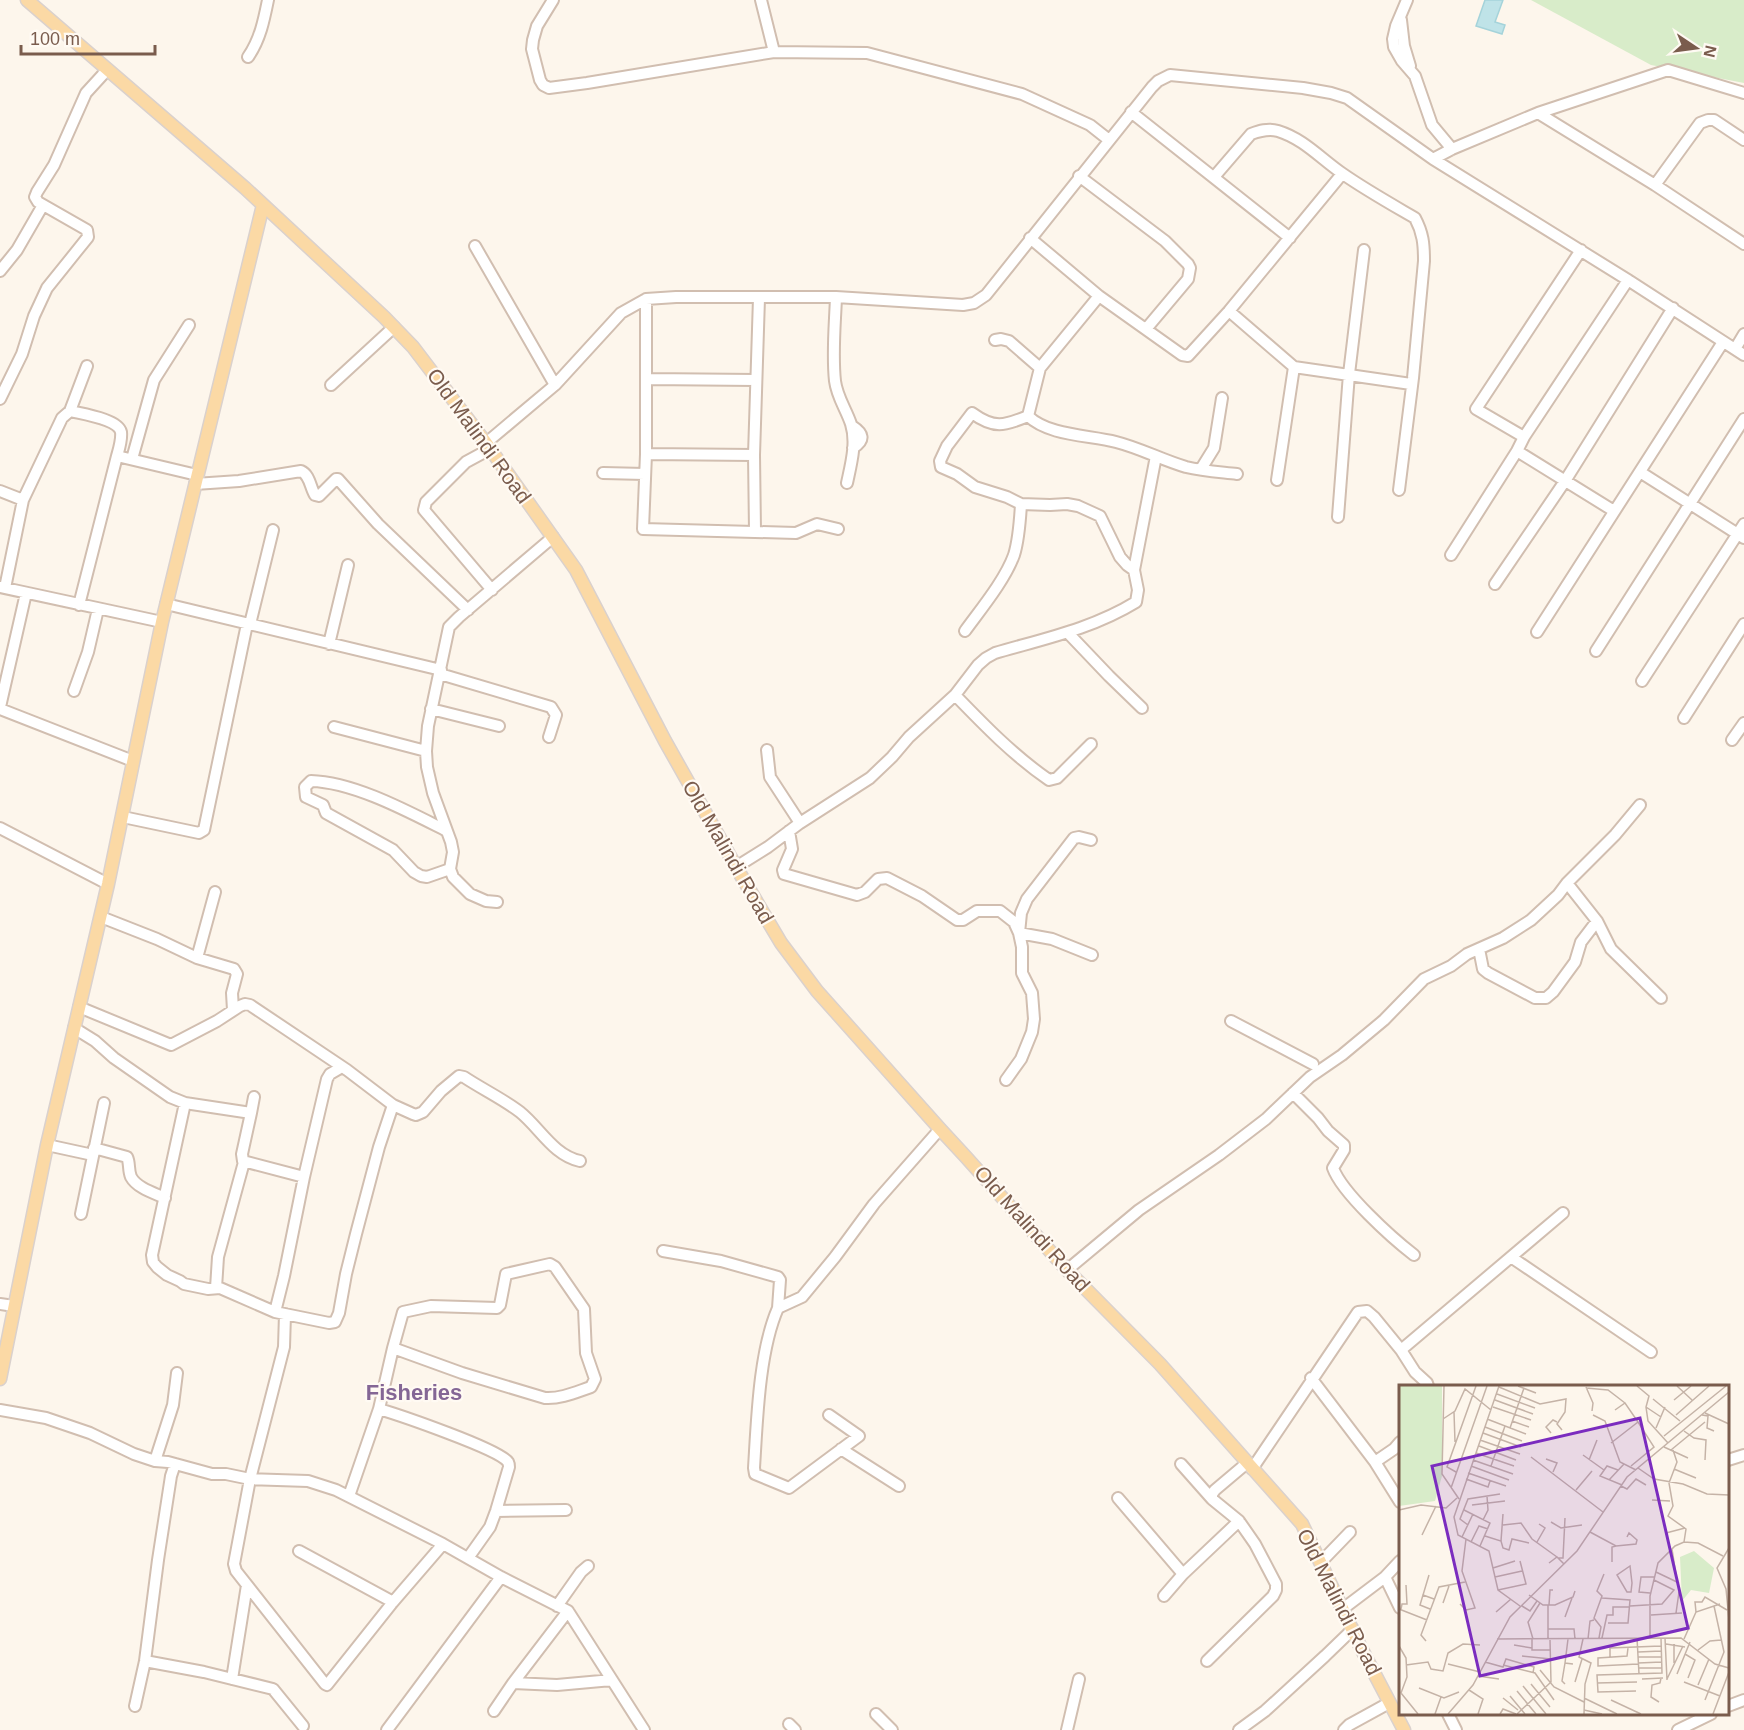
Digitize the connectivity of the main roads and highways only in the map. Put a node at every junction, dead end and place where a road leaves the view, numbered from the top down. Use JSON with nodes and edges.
{"nodes":[{"id":1,"x":35,"y":3,"type":"edge"},
{"id":2,"x":263,"y":205,"type":"junction"},
{"id":3,"x":0,"y":1379,"type":"edge"},
{"id":4,"x":1404,"y":1730,"type":"edge"}],
"edges":[{"from":1,"to":2,"type":"main road","name":"Old Malindi Road"},
{"from":2,"to":3,"type":"main road"},
{"from":2,"to":4,"type":"main road","name":"Old Malindi Road"}]}
